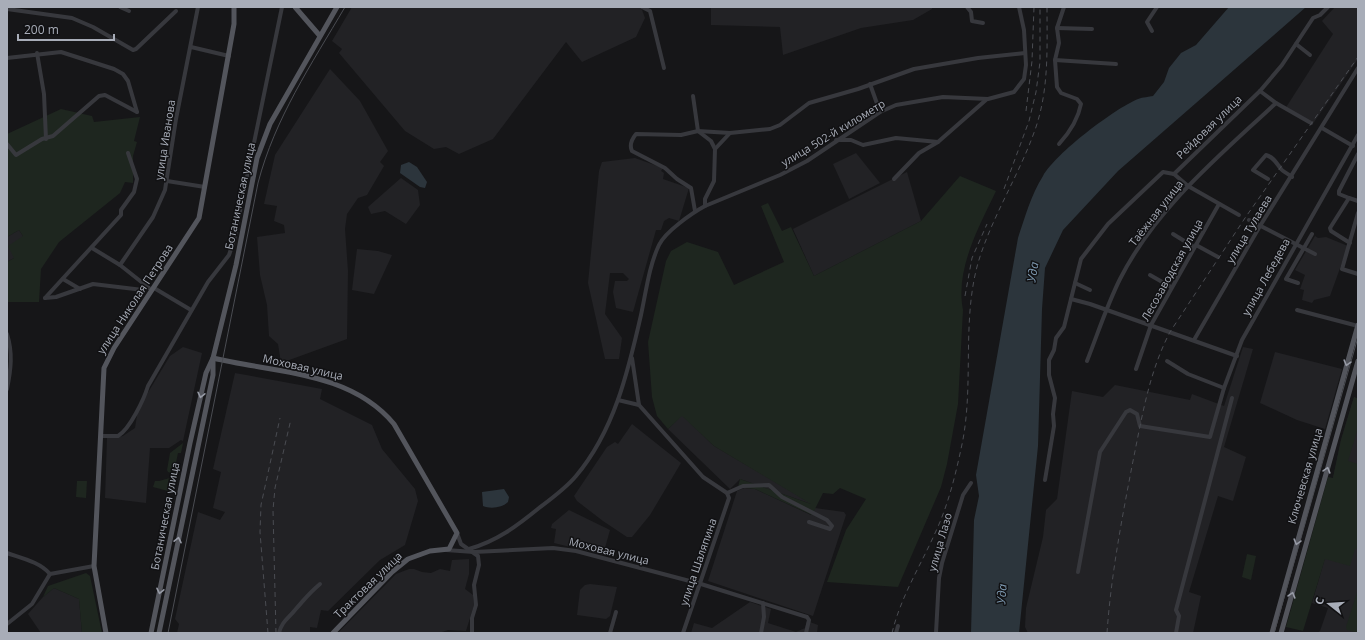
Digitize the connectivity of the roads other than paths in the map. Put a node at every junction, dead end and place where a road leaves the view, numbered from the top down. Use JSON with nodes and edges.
{"nodes":[{"id":1,"x":120,"y":7,"type":"edge"},
{"id":2,"x":198,"y":7,"type":"edge"},
{"id":3,"x":234,"y":7,"type":"edge"},
{"id":4,"x":282,"y":7,"type":"edge"},
{"id":5,"x":294,"y":7,"type":"edge"},
{"id":6,"x":338,"y":7,"type":"edge"},
{"id":7,"x":642,"y":7,"type":"edge"},
{"id":8,"x":967,"y":7,"type":"edge"},
{"id":9,"x":1019,"y":7,"type":"edge"},
{"id":10,"x":1064,"y":7,"type":"edge"},
{"id":11,"x":1157,"y":7,"type":"edge"},
{"id":12,"x":1328,"y":7,"type":"edge"},
{"id":13,"x":7,"y":9,"type":"edge"},
{"id":14,"x":176,"y":10,"type":"dead end"},
{"id":15,"x":129,"y":11,"type":"dead end"},
{"id":16,"x":983,"y":23,"type":"dead end"},
{"id":17,"x":1057,"y":28,"type":"junction"},
{"id":18,"x":1092,"y":29,"type":"dead end"},
{"id":19,"x":1152,"y":31,"type":"dead end"},
{"id":20,"x":320,"y":36,"type":"junction"},
{"id":21,"x":1296,"y":44,"type":"junction"},
{"id":22,"x":191,"y":47,"type":"junction"},
{"id":23,"x":1025,"y":53,"type":"junction"},
{"id":24,"x":37,"y":54,"type":"junction"},
{"id":25,"x":1310,"y":55,"type":"dead end"},
{"id":26,"x":229,"y":56,"type":"junction"},
{"id":27,"x":7,"y":58,"type":"edge"},
{"id":28,"x":1055,"y":60,"type":"junction"},
{"id":29,"x":1116,"y":64,"type":"dead end"},
{"id":30,"x":664,"y":68,"type":"dead end"},
{"id":31,"x":1358,"y":68,"type":"edge"},
{"id":32,"x":870,"y":84,"type":"junction"},
{"id":33,"x":1260,"y":91,"type":"junction"},
{"id":34,"x":693,"y":96,"type":"dead end"},
{"id":35,"x":988,"y":99,"type":"junction"},
{"id":36,"x":1276,"y":103,"type":"junction"},
{"id":37,"x":880,"y":112,"type":"junction"},
{"id":38,"x":1311,"y":123,"type":"dead end"},
{"id":39,"x":1322,"y":128,"type":"junction"},
{"id":40,"x":698,"y":131,"type":"junction"},
{"id":41,"x":730,"y":133,"type":"junction"},
{"id":42,"x":1358,"y":135,"type":"edge"},
{"id":43,"x":46,"y":139,"type":"junction"},
{"id":44,"x":836,"y":140,"type":"junction"},
{"id":45,"x":938,"y":142,"type":"junction"},
{"id":46,"x":7,"y":144,"type":"edge"},
{"id":47,"x":1058,"y":144,"type":"dead end"},
{"id":48,"x":1352,"y":147,"type":"junction"},
{"id":49,"x":1358,"y":147,"type":"edge"},
{"id":50,"x":715,"y":149,"type":"junction"},
{"id":51,"x":128,"y":153,"type":"dead end"},
{"id":52,"x":1358,"y":154,"type":"edge"},
{"id":53,"x":1174,"y":174,"type":"junction"},
{"id":54,"x":1292,"y":177,"type":"junction"},
{"id":55,"x":894,"y":179,"type":"dead end"},
{"id":56,"x":1268,"y":179,"type":"dead end"},
{"id":57,"x":167,"y":181,"type":"junction"},
{"id":58,"x":1188,"y":186,"type":"junction"},
{"id":59,"x":205,"y":187,"type":"junction"},
{"id":60,"x":1349,"y":198,"type":"junction"},
{"id":61,"x":1358,"y":201,"type":"edge"},
{"id":62,"x":1220,"y":204,"type":"junction"},
{"id":63,"x":705,"y":206,"type":"junction"},
{"id":64,"x":695,"y":211,"type":"junction"},
{"id":65,"x":1358,"y":213,"type":"edge"},
{"id":66,"x":1239,"y":215,"type":"dead end"},
{"id":67,"x":1249,"y":220,"type":"dead end"},
{"id":68,"x":1260,"y":226,"type":"junction"},
{"id":69,"x":1173,"y":234,"type":"dead end"},
{"id":70,"x":1312,"y":234,"type":"dead end"},
{"id":71,"x":1296,"y":243,"type":"junction"},
{"id":72,"x":1350,"y":243,"type":"junction"},
{"id":73,"x":1195,"y":246,"type":"junction"},
{"id":74,"x":92,"y":248,"type":"junction"},
{"id":75,"x":1304,"y":248,"type":"junction"},
{"id":76,"x":1315,"y":254,"type":"dead end"},
{"id":77,"x":1218,"y":256,"type":"dead end"},
{"id":78,"x":120,"y":265,"type":"junction"},
{"id":79,"x":1358,"y":274,"type":"edge"},
{"id":80,"x":1150,"y":275,"type":"dead end"},
{"id":81,"x":63,"y":279,"type":"junction"},
{"id":82,"x":1298,"y":283,"type":"dead end"},
{"id":83,"x":1075,"y":284,"type":"junction"},
{"id":84,"x":1171,"y":287,"type":"junction"},
{"id":85,"x":80,"y":289,"type":"junction"},
{"id":86,"x":151,"y":289,"type":"junction"},
{"id":87,"x":1090,"y":290,"type":"dead end"},
{"id":88,"x":1071,"y":299,"type":"junction"},
{"id":89,"x":191,"y":310,"type":"junction"},
{"id":90,"x":1107,"y":310,"type":"junction"},
{"id":91,"x":1297,"y":310,"type":"dead end"},
{"id":92,"x":1151,"y":325,"type":"junction"},
{"id":93,"x":1358,"y":326,"type":"edge"},
{"id":94,"x":7,"y":334,"type":"edge"},
{"id":95,"x":1194,"y":340,"type":"junction"},
{"id":96,"x":1236,"y":356,"type":"junction"},
{"id":97,"x":631,"y":357,"type":"junction"},
{"id":98,"x":213,"y":358,"type":"junction"},
{"id":99,"x":1087,"y":360,"type":"dead end"},
{"id":100,"x":1167,"y":361,"type":"dead end"},
{"id":101,"x":1358,"y":363,"type":"edge"},
{"id":102,"x":1136,"y":369,"type":"dead end"},
{"id":103,"x":1224,"y":388,"type":"junction"},
{"id":104,"x":7,"y":389,"type":"edge"},
{"id":105,"x":1232,"y":398,"type":"dead end"},
{"id":106,"x":618,"y":400,"type":"junction"},
{"id":107,"x":639,"y":405,"type":"junction"},
{"id":108,"x":101,"y":436,"type":"junction"},
{"id":109,"x":1045,"y":480,"type":"dead end"},
{"id":110,"x":971,"y":483,"type":"dead end"},
{"id":111,"x":728,"y":495,"type":"junction"},
{"id":112,"x":1306,"y":510,"type":"junction"},
{"id":113,"x":1315,"y":513,"type":"junction"},
{"id":114,"x":809,"y":522,"type":"dead end"},
{"id":115,"x":457,"y":533,"type":"junction"},
{"id":116,"x":469,"y":549,"type":"junction"},
{"id":117,"x":446,"y":550,"type":"junction"},
{"id":118,"x":474,"y":552,"type":"junction"},
{"id":119,"x":7,"y":553,"type":"edge"},
{"id":120,"x":94,"y":566,"type":"junction"},
{"id":121,"x":1078,"y":572,"type":"dead end"},
{"id":122,"x":50,"y":574,"type":"junction"},
{"id":123,"x":320,"y":584,"type":"dead end"},
{"id":124,"x":701,"y":584,"type":"junction"},
{"id":125,"x":763,"y":603,"type":"junction"},
{"id":126,"x":616,"y":612,"type":"dead end"},
{"id":127,"x":7,"y":624,"type":"edge"},
{"id":128,"x":898,"y":626,"type":"dead end"},
{"id":129,"x":106,"y":633,"type":"edge"},
{"id":130,"x":151,"y":633,"type":"edge"},
{"id":131,"x":159,"y":633,"type":"edge"},
{"id":132,"x":279,"y":633,"type":"edge"},
{"id":133,"x":333,"y":633,"type":"edge"},
{"id":134,"x":472,"y":633,"type":"edge"},
{"id":135,"x":610,"y":633,"type":"edge"},
{"id":136,"x":683,"y":633,"type":"edge"},
{"id":137,"x":761,"y":633,"type":"edge"},
{"id":138,"x":806,"y":633,"type":"edge"},
{"id":139,"x":896,"y":633,"type":"edge"},
{"id":140,"x":936,"y":633,"type":"edge"},
{"id":141,"x":1176,"y":633,"type":"edge"},
{"id":142,"x":1272,"y":633,"type":"edge"},
{"id":143,"x":1281,"y":633,"type":"edge"}],
"edges":[{"from":1,"to":15,"type":"street"},
{"from":2,"to":22,"type":"street","name":"улица Иванова"},
{"from":3,"to":26,"type":"main road","name":"улица Николая Петрова"},
{"from":4,"to":89,"type":"street"},
{"from":5,"to":20,"type":"main road"},
{"from":6,"to":20,"type":"main road","name":"Ботаническая улица"},
{"from":7,"to":30,"type":"street"},
{"from":8,"to":16,"type":"street"},
{"from":9,"to":23,"type":"street","name":"улица 502-й километр"},
{"from":10,"to":17,"type":"street"},
{"from":11,"to":19,"type":"street"},
{"from":12,"to":21,"type":"street","name":"Рейдовая улица"},
{"from":13,"to":14,"type":"street"},
{"from":17,"to":18,"type":"street"},
{"from":17,"to":28,"type":"street"},
{"from":20,"to":98,"type":"main road","name":"Ботаническая улица"},
{"from":21,"to":25,"type":"street"},
{"from":21,"to":33,"type":"street","name":"Рейдовая улица"},
{"from":22,"to":26,"type":"street"},
{"from":22,"to":57,"type":"street","name":"улица Иванова"},
{"from":23,"to":32,"type":"street","name":"улица 502-й километр"},
{"from":23,"to":35,"type":"street","name":"улица 502-й километр"},
{"from":24,"to":27,"type":"street"},
{"from":24,"to":43,"type":"street"},
{"from":24,"to":43,"type":"street"},
{"from":26,"to":59,"type":"main road","name":"улица Николая Петрова"},
{"from":28,"to":29,"type":"street"},
{"from":28,"to":47,"type":"street"},
{"from":31,"to":39,"type":"street","name":"улица Тулаева"},
{"from":32,"to":37,"type":"street"},
{"from":32,"to":41,"type":"street","name":"улица 502-й километр"},
{"from":33,"to":36,"type":"street"},
{"from":33,"to":53,"type":"street","name":"Рейдовая улица"},
{"from":34,"to":40,"type":"street"},
{"from":35,"to":37,"type":"street","name":"улица 502-й километр"},
{"from":35,"to":45,"type":"street"},
{"from":36,"to":38,"type":"street"},
{"from":36,"to":58,"type":"street","name":"Таёжная улица"},
{"from":37,"to":44,"type":"street","name":"улица 502-й километр"},
{"from":39,"to":48,"type":"street"},
{"from":39,"to":54,"type":"street","name":"улица Тулаева"},
{"from":40,"to":41,"type":"street","name":"улица 502-й километр"},
{"from":40,"to":50,"type":"street"},
{"from":40,"to":64,"type":"street","name":"улица 502-й километр"},
{"from":41,"to":50,"type":"street"},
{"from":42,"to":48,"type":"street","name":"улица Лебедева"},
{"from":43,"to":46,"type":"street"},
{"from":44,"to":45,"type":"street"},
{"from":44,"to":63,"type":"street","name":"улица 502-й километр"},
{"from":45,"to":55,"type":"street"},
{"from":48,"to":49,"type":"street"},
{"from":48,"to":71,"type":"street","name":"улица Лебедева"},
{"from":50,"to":63,"type":"street"},
{"from":51,"to":74,"type":"street"},
{"from":52,"to":60,"type":"street"},
{"from":53,"to":58,"type":"street"},
{"from":53,"to":83,"type":"street","name":"Рейдовая улица"},
{"from":54,"to":56,"type":"street"},
{"from":54,"to":68,"type":"street","name":"улица Тулаева"},
{"from":57,"to":59,"type":"street"},
{"from":57,"to":78,"type":"street","name":"улица Иванова"},
{"from":58,"to":62,"type":"street"},
{"from":58,"to":90,"type":"street","name":"Таёжная улица"},
{"from":59,"to":86,"type":"main road","name":"улица Николая Петрова"},
{"from":60,"to":61,"type":"street"},
{"from":60,"to":72,"type":"street"},
{"from":62,"to":66,"type":"street"},
{"from":62,"to":73,"type":"street","name":"Лесозаводская улица"},
{"from":63,"to":64,"type":"street","name":"улица 502-й километр"},
{"from":64,"to":97,"type":"street"},
{"from":65,"to":72,"type":"street"},
{"from":67,"to":68,"type":"street"},
{"from":68,"to":71,"type":"street"},
{"from":68,"to":95,"type":"street","name":"улица Тулаева"},
{"from":69,"to":73,"type":"street"},
{"from":70,"to":75,"type":"street"},
{"from":71,"to":75,"type":"street"},
{"from":71,"to":96,"type":"street","name":"улица Лебедева"},
{"from":72,"to":79,"type":"street"},
{"from":73,"to":77,"type":"street"},
{"from":73,"to":84,"type":"street","name":"Лесозаводская улица"},
{"from":74,"to":78,"type":"street"},
{"from":74,"to":81,"type":"street"},
{"from":75,"to":76,"type":"street"},
{"from":75,"to":82,"type":"street"},
{"from":78,"to":86,"type":"street"},
{"from":80,"to":84,"type":"street"},
{"from":81,"to":85,"type":"street"},
{"from":81,"to":85,"type":"street"},
{"from":83,"to":87,"type":"street"},
{"from":83,"to":88,"type":"street","name":"Рейдовая улица"},
{"from":84,"to":92,"type":"street","name":"Лесозаводская улица"},
{"from":85,"to":86,"type":"street"},
{"from":86,"to":89,"type":"street"},
{"from":86,"to":108,"type":"main road","name":"улица Николая Петрова"},
{"from":88,"to":90,"type":"street"},
{"from":88,"to":109,"type":"street","name":"Рейдовая улица"},
{"from":89,"to":108,"type":"street"},
{"from":90,"to":92,"type":"street"},
{"from":90,"to":99,"type":"street","name":"Таёжная улица"},
{"from":91,"to":93,"type":"street"},
{"from":92,"to":95,"type":"street"},
{"from":92,"to":102,"type":"street","name":"Лесозаводская улица"},
{"from":93,"to":112,"type":"main road","name":"Ключевская улица","one_way":true},
{"from":94,"to":104,"type":"street"},
{"from":95,"to":96,"type":"street"},
{"from":96,"to":103,"type":"street","name":"улица Лебедева"},
{"from":97,"to":106,"type":"street"},
{"from":97,"to":107,"type":"street"},
{"from":98,"to":115,"type":"main road","name":"Моховая улица"},
{"from":98,"to":130,"type":"main road","name":"Ботаническая улица","one_way":true},
{"from":131,"to":98,"type":"main road","name":"Ботаническая улица","one_way":true},
{"from":100,"to":103,"type":"street"},
{"from":113,"to":101,"type":"main road","name":"Ключевская улица","one_way":true},
{"from":103,"to":121,"type":"street","name":"улица Лебедева"},
{"from":105,"to":141,"type":"street"},
{"from":106,"to":107,"type":"street"},
{"from":106,"to":116,"type":"street"},
{"from":107,"to":111,"type":"street"},
{"from":108,"to":120,"type":"main road","name":"улица Николая Петрова"},
{"from":110,"to":140,"type":"street","name":"улица Лазо"},
{"from":111,"to":114,"type":"street"},
{"from":111,"to":124,"type":"street","name":"улица Шаляпина"},
{"from":112,"to":113,"type":"main road"},
{"from":112,"to":142,"type":"main road","name":"Ключевская улица","one_way":true},
{"from":143,"to":113,"type":"main road","name":"Ключевская улица","one_way":true},
{"from":115,"to":116,"type":"street"},
{"from":115,"to":117,"type":"main road"},
{"from":116,"to":118,"type":"street"},
{"from":117,"to":118,"type":"street","name":"Моховая улица"},
{"from":117,"to":133,"type":"main road","name":"Трактовая улица"},
{"from":118,"to":124,"type":"street","name":"Моховая улица"},
{"from":118,"to":134,"type":"street"},
{"from":119,"to":122,"type":"street"},
{"from":120,"to":122,"type":"street"},
{"from":120,"to":129,"type":"main road","name":"улица Николая Петрова"},
{"from":122,"to":127,"type":"street"},
{"from":123,"to":132,"type":"street"},
{"from":124,"to":125,"type":"street","name":"Моховая улица"},
{"from":124,"to":136,"type":"street","name":"улица Шаляпина"},
{"from":125,"to":137,"type":"street"},
{"from":125,"to":138,"type":"street","name":"Моховая улица"},
{"from":126,"to":135,"type":"street"},
{"from":128,"to":139,"type":"street"}]}
